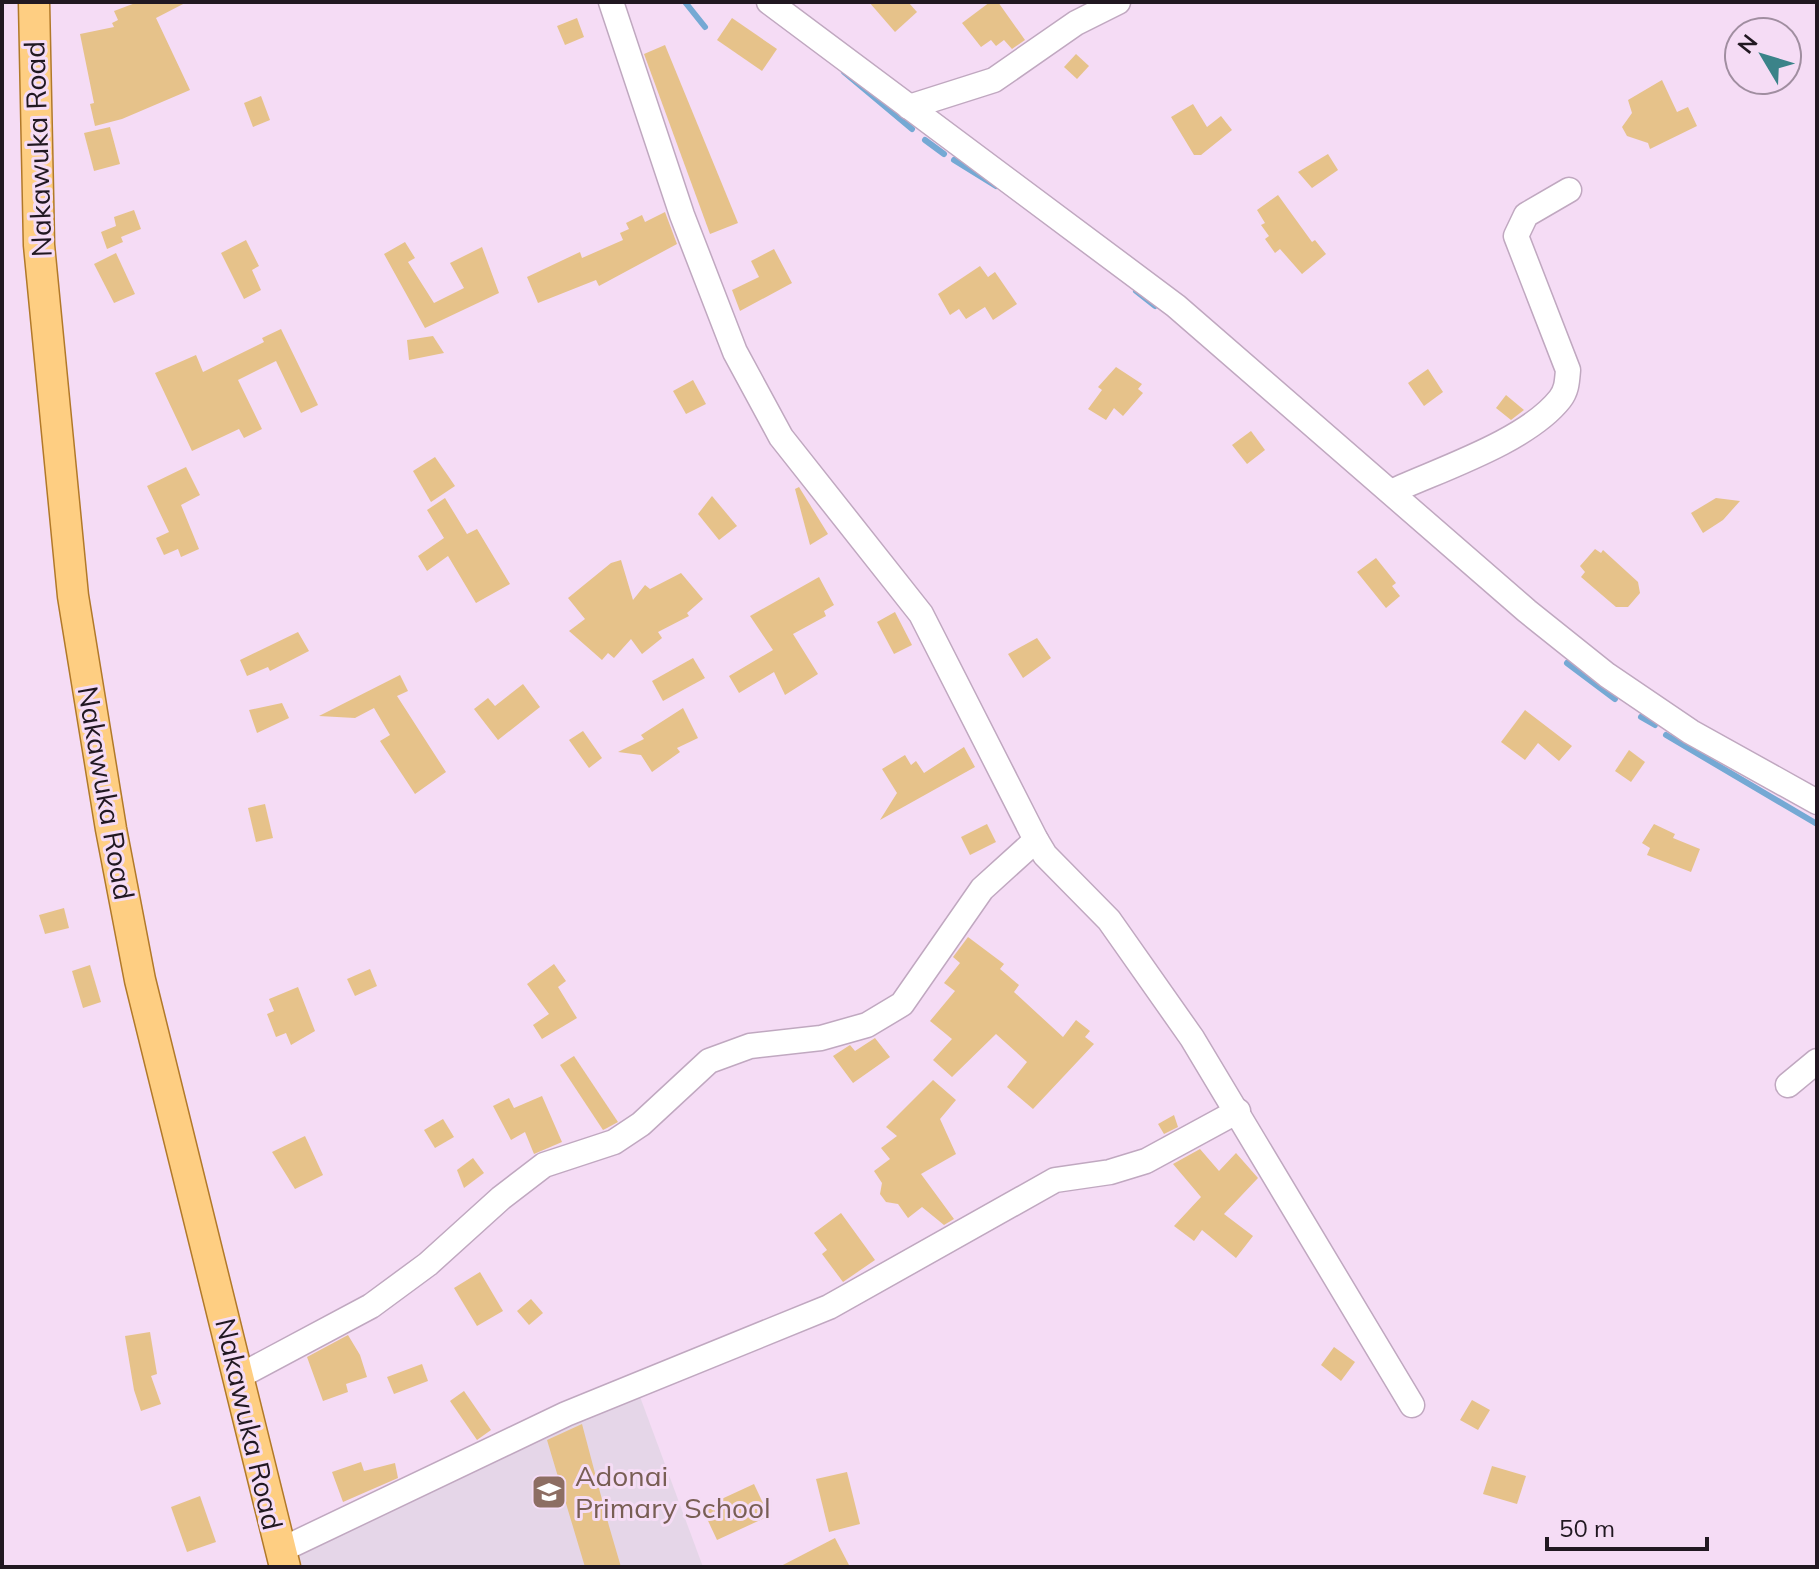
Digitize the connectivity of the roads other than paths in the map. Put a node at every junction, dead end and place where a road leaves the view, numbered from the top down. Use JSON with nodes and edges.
{"nodes":[{"id":1,"x":34,"y":2,"type":"edge"},
{"id":2,"x":611,"y":2,"type":"edge"},
{"id":3,"x":769,"y":2,"type":"edge"},
{"id":4,"x":1118,"y":2,"type":"edge"},
{"id":5,"x":909,"y":107,"type":"junction"},
{"id":6,"x":1569,"y":190,"type":"dead end"},
{"id":7,"x":1393,"y":491,"type":"junction"},
{"id":8,"x":1817,"y":802,"type":"edge"},
{"id":9,"x":1036,"y":840,"type":"junction"},
{"id":10,"x":1817,"y":1061,"type":"edge"},
{"id":11,"x":1788,"y":1085,"type":"dead end"},
{"id":12,"x":1238,"y":1111,"type":"junction"},
{"id":13,"x":238,"y":1377,"type":"junction"},
{"id":14,"x":1412,"y":1405,"type":"dead end"},
{"id":15,"x":282,"y":1559,"type":"edge"}],
"edges":[{"from":1,"to":13,"type":"main road","name":"Nakawuka Road"},
{"from":2,"to":9,"type":"street"},
{"from":3,"to":5,"type":"street"},
{"from":4,"to":5,"type":"street"},
{"from":5,"to":7,"type":"street"},
{"from":6,"to":7,"type":"street"},
{"from":7,"to":8,"type":"street"},
{"from":9,"to":12,"type":"street"},
{"from":9,"to":13,"type":"street"},
{"from":10,"to":11,"type":"street"},
{"from":12,"to":14,"type":"street"},
{"from":12,"to":15,"type":"street"},
{"from":13,"to":15,"type":"main road","name":"Nakawuka Road"}]}
